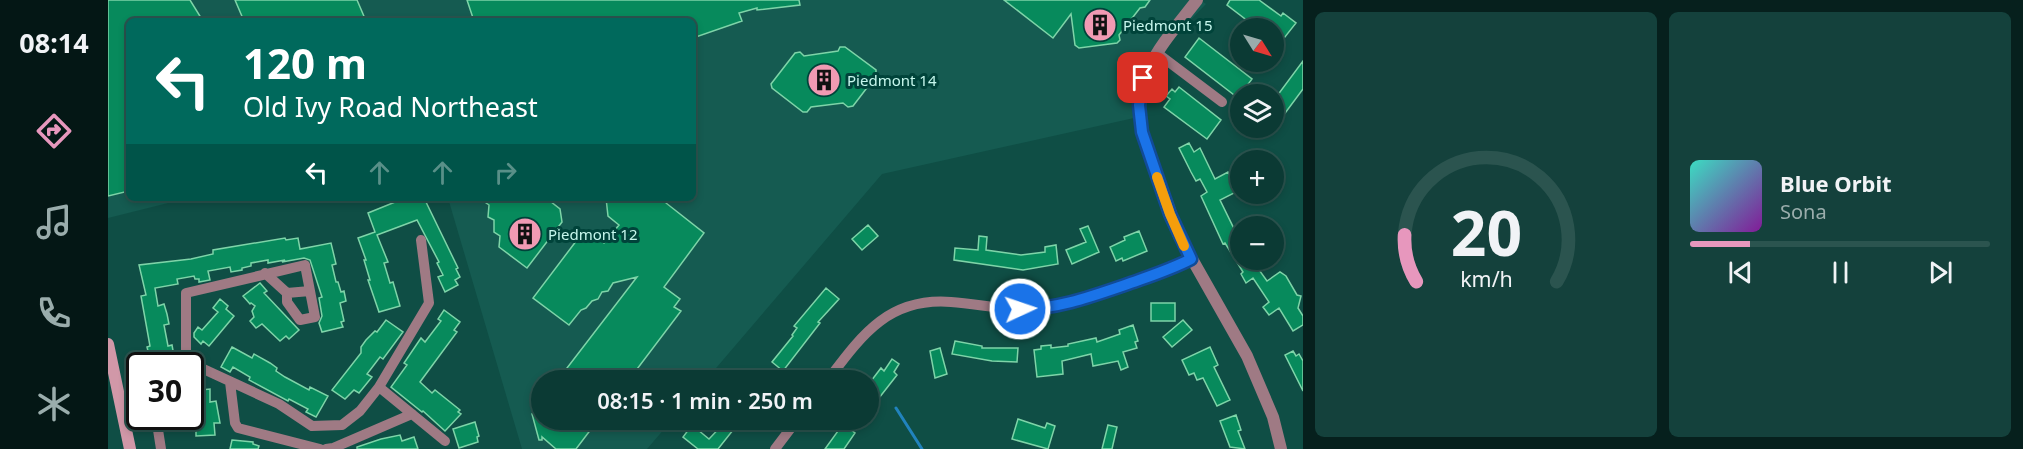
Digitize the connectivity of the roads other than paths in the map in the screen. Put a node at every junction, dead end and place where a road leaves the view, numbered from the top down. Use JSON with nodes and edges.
{"nodes":[{"id":1,"x":1197,"y":0,"type":"edge"},
{"id":2,"x":1157,"y":53,"type":"junction"},
{"id":3,"x":1222,"y":102,"type":"dead end"},
{"id":4,"x":421,"y":240,"type":"dead end"},
{"id":5,"x":1191,"y":259,"type":"junction"},
{"id":6,"x":265,"y":273,"type":"junction"},
{"id":7,"x":310,"y":291,"type":"junction"},
{"id":8,"x":288,"y":293,"type":"junction"},
{"id":9,"x":108,"y":344,"type":"edge"},
{"id":10,"x":182,"y":352,"type":"edge"},
{"id":11,"x":836,"y":370,"type":"edge"},
{"id":12,"x":204,"y":372,"type":"edge"},
{"id":13,"x":230,"y":382,"type":"junction"},
{"id":14,"x":379,"y":387,"type":"junction"},
{"id":15,"x":412,"y":414,"type":"junction"},
{"id":16,"x":339,"y":425,"type":"junction"},
{"id":17,"x":158,"y":430,"type":"edge"},
{"id":18,"x":789,"y":430,"type":"edge"},
{"id":19,"x":445,"y":441,"type":"dead end"},
{"id":20,"x":348,"y":442,"type":"junction"},
{"id":21,"x":130,"y":449,"type":"edge"},
{"id":22,"x":161,"y":449,"type":"edge"},
{"id":23,"x":320,"y":449,"type":"edge"},
{"id":24,"x":326,"y":449,"type":"edge"},
{"id":25,"x":775,"y":449,"type":"edge"},
{"id":26,"x":1281,"y":449,"type":"edge"}],
"edges":[{"from":1,"to":2,"type":"street"},
{"from":2,"to":3,"type":"street"},
{"from":2,"to":5,"type":"street"},
{"from":4,"to":14,"type":"street"},
{"from":5,"to":11,"type":"street"},
{"from":5,"to":26,"type":"street"},
{"from":6,"to":7,"type":"street"},
{"from":6,"to":8,"type":"street"},
{"from":6,"to":10,"type":"street"},
{"from":7,"to":8,"type":"street"},
{"from":7,"to":8,"type":"street"},
{"from":9,"to":21,"type":"main road"},
{"from":12,"to":13,"type":"street"},
{"from":13,"to":16,"type":"street"},
{"from":13,"to":23,"type":"street"},
{"from":14,"to":15,"type":"street"},
{"from":14,"to":16,"type":"street"},
{"from":15,"to":19,"type":"street"},
{"from":15,"to":20,"type":"street"},
{"from":16,"to":20,"type":"street"},
{"from":17,"to":22,"type":"street"},
{"from":18,"to":25,"type":"street"},
{"from":20,"to":24,"type":"street"}]}
